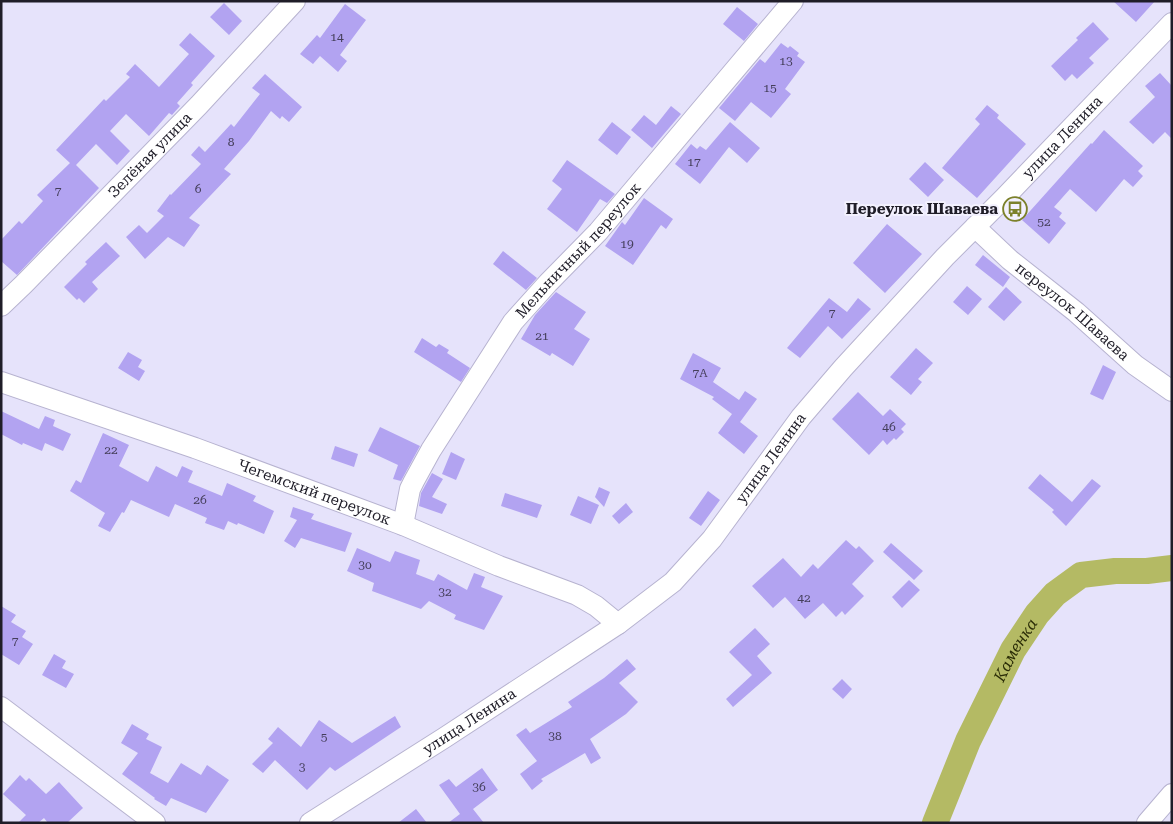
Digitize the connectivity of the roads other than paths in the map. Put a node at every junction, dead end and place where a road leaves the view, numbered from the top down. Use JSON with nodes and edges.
{"nodes":[{"id":1,"x":296,"y":1,"type":"edge"},
{"id":2,"x":793,"y":1,"type":"edge"},
{"id":3,"x":1172,"y":23,"type":"edge"},
{"id":4,"x":975,"y":227,"type":"junction"},
{"id":5,"x":1,"y":306,"type":"edge"},
{"id":6,"x":1,"y":382,"type":"edge"},
{"id":7,"x":1172,"y":392,"type":"edge"},
{"id":8,"x":403,"y":524,"type":"junction"},
{"id":9,"x":618,"y":624,"type":"junction"},
{"id":10,"x":1,"y":708,"type":"edge"},
{"id":11,"x":1172,"y":794,"type":"edge"},
{"id":12,"x":155,"y":823,"type":"edge"},
{"id":13,"x":310,"y":823,"type":"edge"},
{"id":14,"x":1147,"y":823,"type":"edge"}],
"edges":[{"from":1,"to":5,"type":"street","name":"Зелёная улица"},
{"from":2,"to":8,"type":"street","name":"Мельничный переулок"},
{"from":3,"to":4,"type":"street","name":"улица Ленина"},
{"from":4,"to":7,"type":"street","name":"переулок Шаваева"},
{"from":4,"to":9,"type":"street","name":"улица Ленина"},
{"from":6,"to":8,"type":"street","name":"Чегемский переулок"},
{"from":8,"to":9,"type":"street","name":"Чегемский переулок"},
{"from":9,"to":13,"type":"street","name":"улица Ленина"},
{"from":10,"to":12,"type":"street"},
{"from":11,"to":14,"type":"street"}]}
